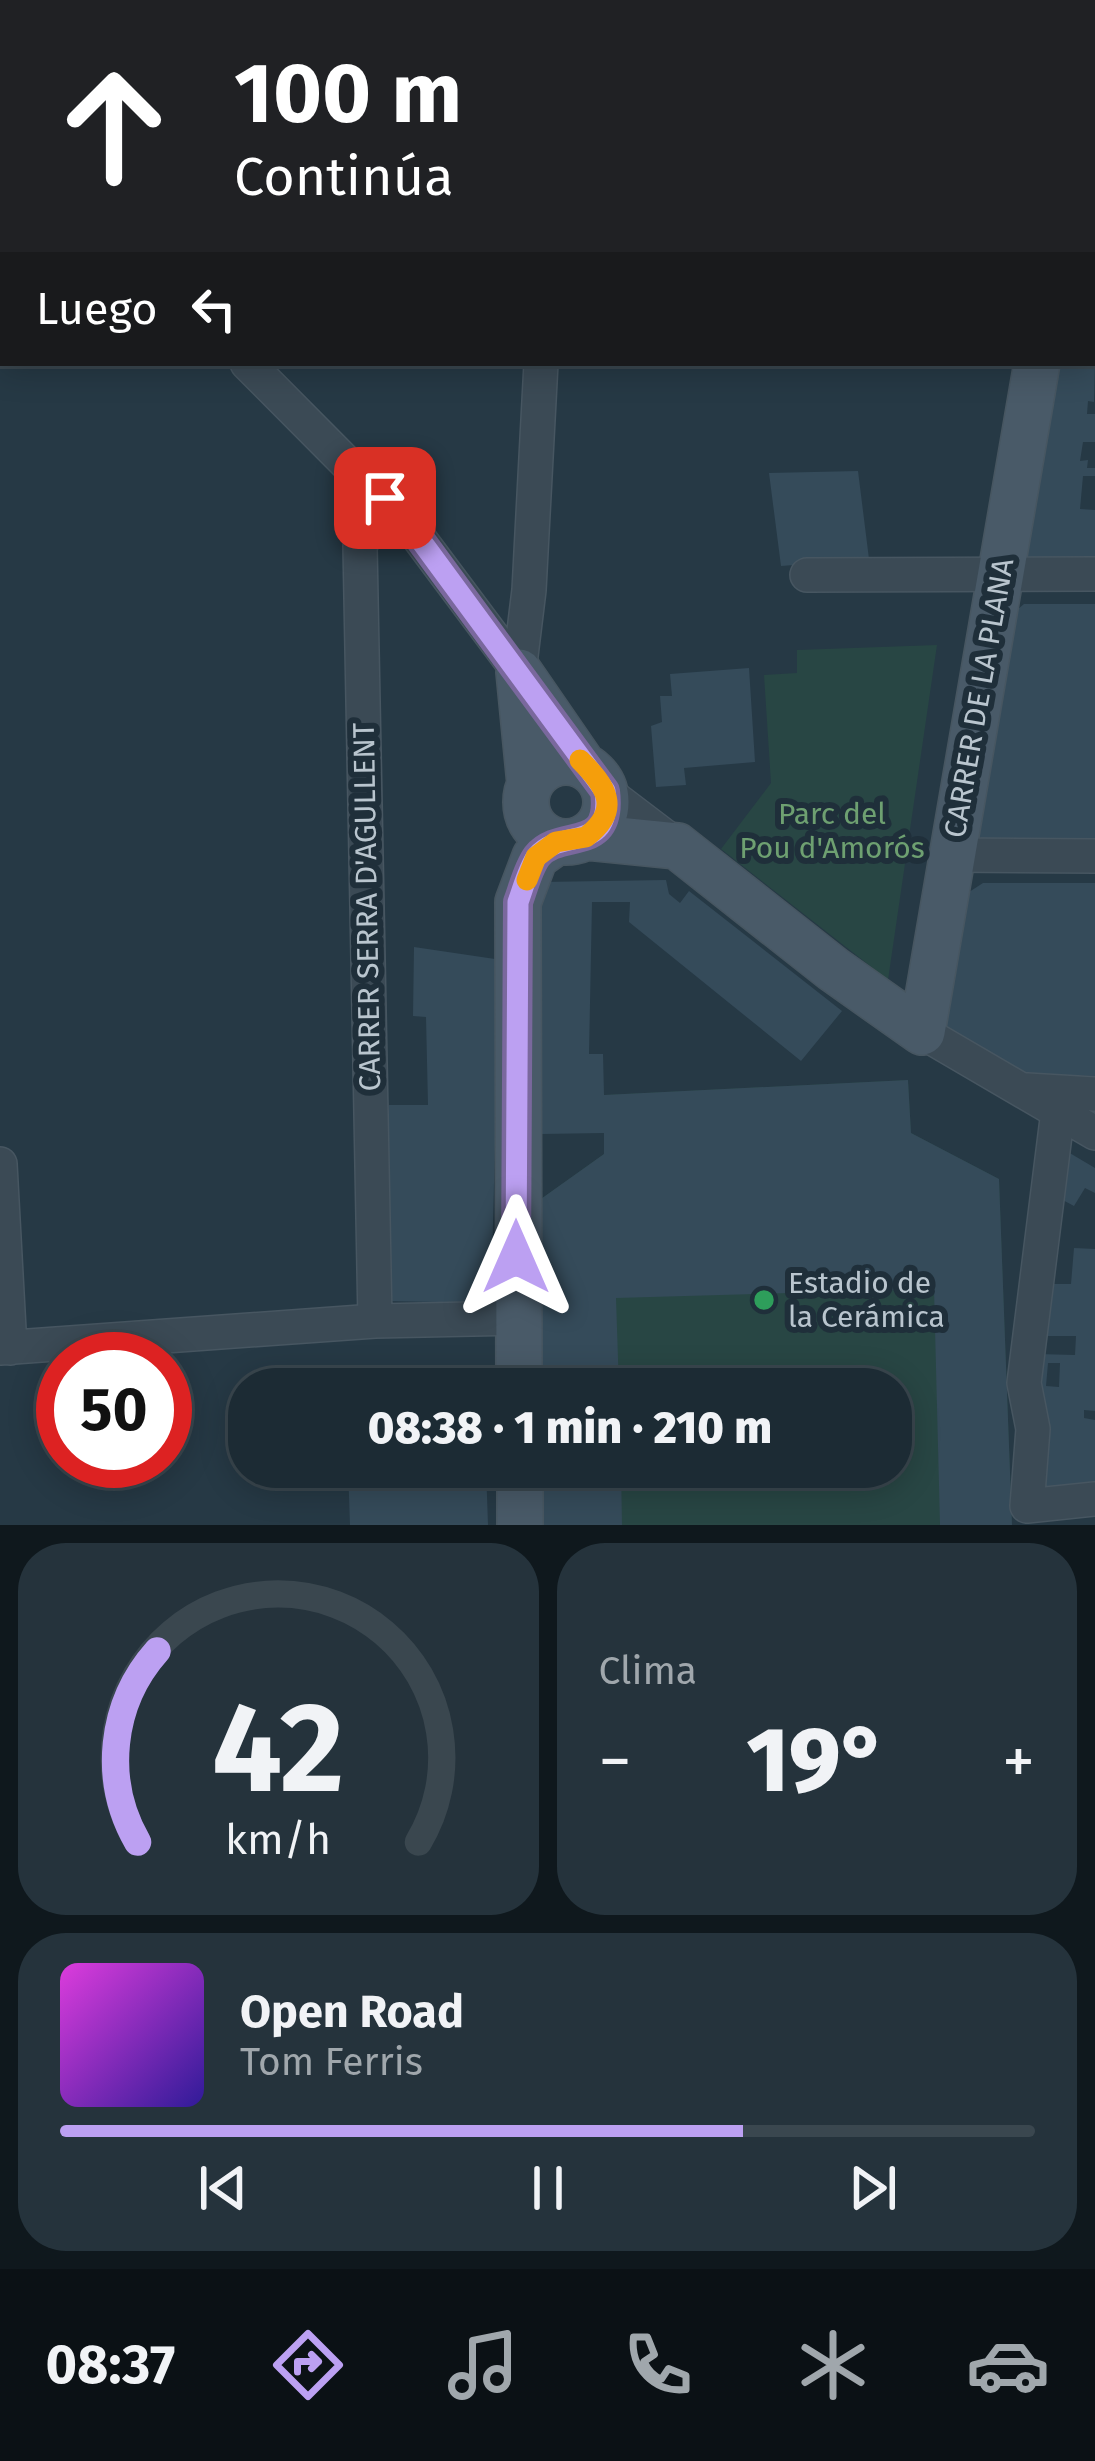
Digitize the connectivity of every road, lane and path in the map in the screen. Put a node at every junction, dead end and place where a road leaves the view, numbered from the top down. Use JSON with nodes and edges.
{"nodes":[{"id":1,"x":250,"y":366,"type":"edge"},
{"id":2,"x":541,"y":366,"type":"edge"},
{"id":3,"x":1035,"y":366,"type":"edge"},
{"id":4,"x":385,"y":498,"type":"junction"},
{"id":5,"x":1000,"y":574,"type":"junction"},
{"id":6,"x":1095,"y":574,"type":"edge"},
{"id":7,"x":807,"y":575,"type":"dead end"},
{"id":8,"x":519,"y":672,"type":"junction"},
{"id":9,"x":594,"y":778,"type":"junction"},
{"id":10,"x":530,"y":784,"type":"junction"},
{"id":11,"x":571,"y":839,"type":"junction"},
{"id":12,"x":677,"y":846,"type":"junction"},
{"id":13,"x":952,"y":855,"type":"junction"},
{"id":14,"x":1095,"y":856,"type":"edge"},
{"id":15,"x":922,"y":1032,"type":"junction"},
{"id":16,"x":1019,"y":1090,"type":"junction"},
{"id":17,"x":1095,"y":1094,"type":"edge"},
{"id":18,"x":1058,"y":1112,"type":"junction"},
{"id":19,"x":1095,"y":1133,"type":"edge"},
{"id":20,"x":0,"y":1164,"type":"edge"},
{"id":21,"x":518,"y":1318,"type":"junction"},
{"id":22,"x":375,"y":1321,"type":"junction"},
{"id":23,"x":5,"y":1348,"type":"edge"},
{"id":24,"x":519,"y":1368,"type":"edge"},
{"id":25,"x":520,"y":1488,"type":"edge"},
{"id":26,"x":1095,"y":1499,"type":"edge"},
{"id":27,"x":520,"y":1525,"type":"edge"}],
"edges":[{"from":1,"to":4,"type":"street"},
{"from":2,"to":8,"type":"street"},
{"from":3,"to":5,"type":"main road","name":"CARRER DE LA PLANA"},
{"from":4,"to":8,"type":"street"},
{"from":4,"to":22,"type":"street","name":"CARRER SERRA D'AGULLENT"},
{"from":5,"to":6,"type":"street"},
{"from":5,"to":7,"type":"street"},
{"from":5,"to":13,"type":"main road","name":"CARRER DE LA PLANA"},
{"from":8,"to":9,"type":"main road"},
{"from":8,"to":10,"type":"main road"},
{"from":9,"to":10,"type":"main road"},
{"from":9,"to":11,"type":"main road"},
{"from":9,"to":12,"type":"street"},
{"from":10,"to":11,"type":"main road"},
{"from":11,"to":12,"type":"main road"},
{"from":11,"to":21,"type":"main road"},
{"from":12,"to":15,"type":"main road"},
{"from":13,"to":14,"type":"street"},
{"from":13,"to":15,"type":"main road","name":"CARRER DE LA PLANA"},
{"from":15,"to":16,"type":"street"},
{"from":16,"to":17,"type":"street"},
{"from":16,"to":18,"type":"street"},
{"from":18,"to":19,"type":"street"},
{"from":18,"to":26,"type":"street"},
{"from":20,"to":23,"type":"street"},
{"from":21,"to":22,"type":"street"},
{"from":21,"to":24,"type":"main road"},
{"from":22,"to":23,"type":"street"},
{"from":25,"to":27,"type":"main road"}]}
